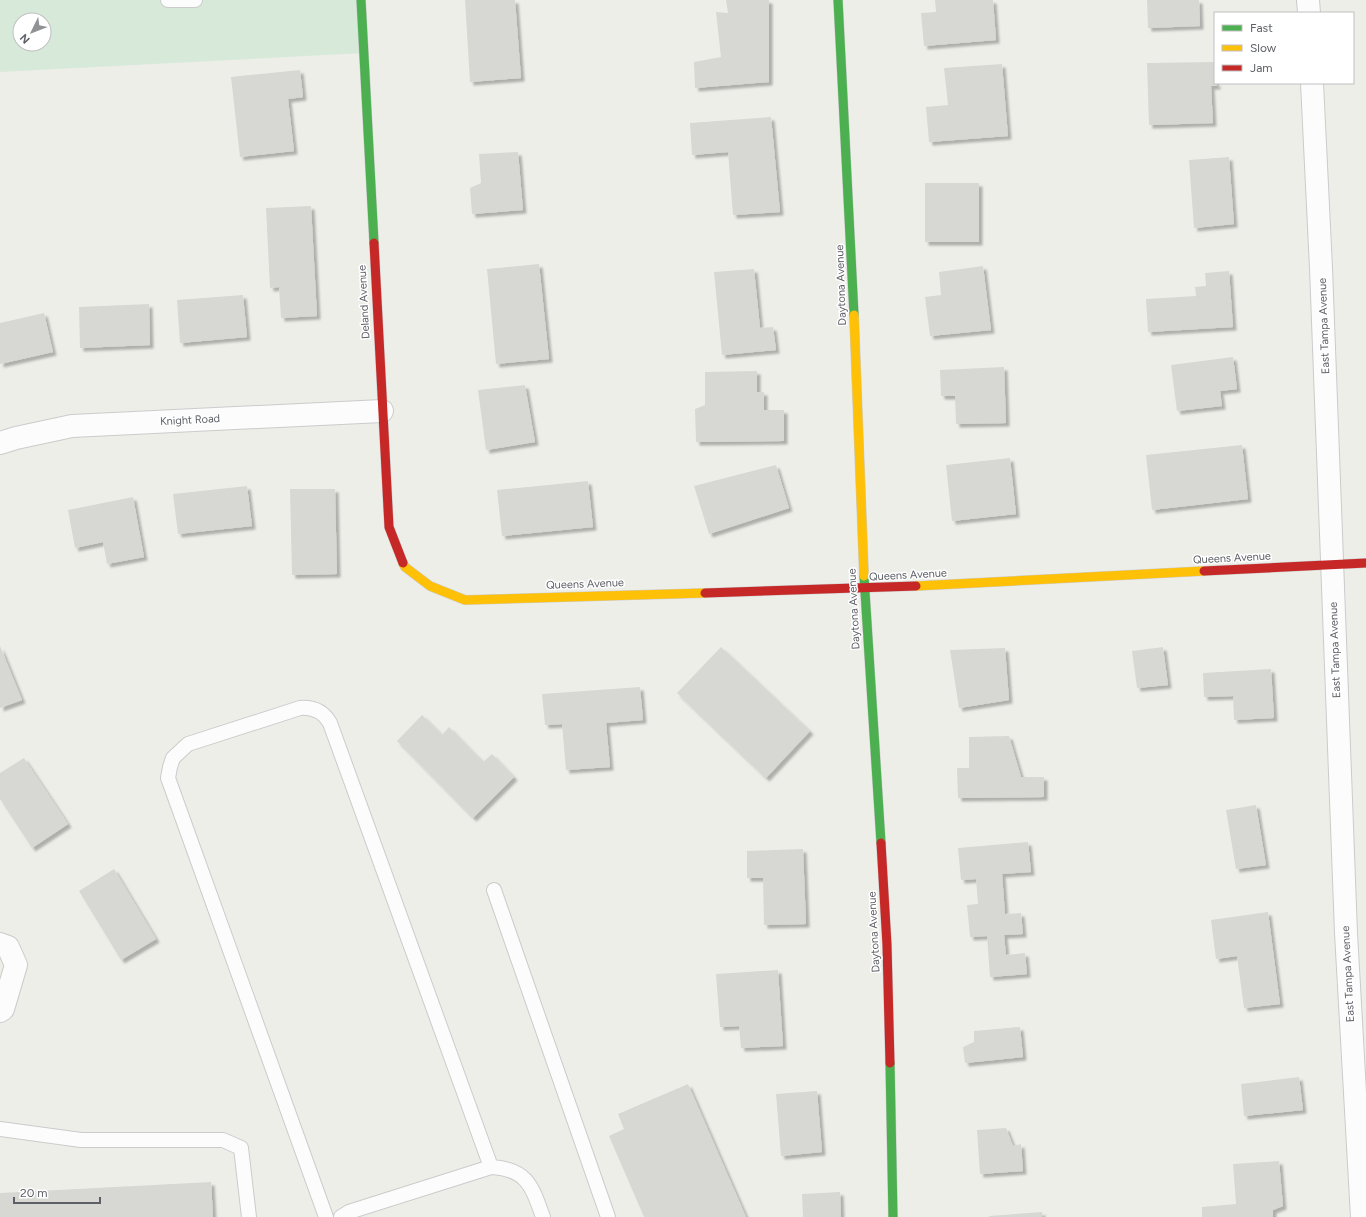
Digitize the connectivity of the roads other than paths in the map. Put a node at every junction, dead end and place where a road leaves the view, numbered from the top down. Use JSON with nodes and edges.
{"nodes":[{"id":1,"x":168,"y":0,"type":"edge"},
{"id":2,"x":195,"y":0,"type":"edge"},
{"id":3,"x":361,"y":0,"type":"edge"},
{"id":4,"x":838,"y":0,"type":"edge"},
{"id":5,"x":1308,"y":0,"type":"edge"},
{"id":6,"x":1309,"y":12,"type":"edge"},
{"id":7,"x":1312,"y":84,"type":"edge"},
{"id":8,"x":382,"y":411,"type":"junction"},
{"id":9,"x":0,"y":443,"type":"edge"},
{"id":10,"x":1366,"y":563,"type":"edge"},
{"id":11,"x":1332,"y":565,"type":"junction"},
{"id":12,"x":430,"y":586,"type":"joint"},
{"id":13,"x":865,"y":589,"type":"junction"},
{"id":14,"x":494,"y":890,"type":"dead end"},
{"id":15,"x":0,"y":944,"type":"edge"},
{"id":16,"x":0,"y":1011,"type":"edge"},
{"id":17,"x":0,"y":1129,"type":"edge"},
{"id":18,"x":491,"y":1167,"type":"junction"},
{"id":19,"x":1363,"y":1179,"type":"edge"},
{"id":20,"x":249,"y":1217,"type":"edge"},
{"id":21,"x":326,"y":1217,"type":"edge"},
{"id":22,"x":341,"y":1217,"type":"edge"},
{"id":23,"x":543,"y":1217,"type":"edge"},
{"id":24,"x":608,"y":1217,"type":"edge"},
{"id":25,"x":893,"y":1217,"type":"edge"},
{"id":26,"x":1362,"y":1217,"type":"edge"}],
"edges":[{"from":1,"to":2,"type":"lane"},
{"from":3,"to":8,"type":"street","name":"Deland Avenue"},
{"from":4,"to":13,"type":"street","name":"Daytona Avenue"},
{"from":5,"to":6,"type":"street"},
{"from":7,"to":11,"type":"street","name":"East Tampa Avenue"},
{"from":8,"to":9,"type":"street","name":"Knight Road"},
{"from":8,"to":12,"type":"street","name":"Deland Avenue"},
{"from":10,"to":11,"type":"street","name":"Queens Avenue"},
{"from":11,"to":13,"type":"street","name":"Queens Avenue"},
{"from":11,"to":19,"type":"street","name":"East Tampa Avenue"},
{"from":12,"to":13,"type":"street","name":"Queens Avenue"},
{"from":13,"to":25,"type":"street","name":"Daytona Avenue"},
{"from":14,"to":24,"type":"lane"},
{"from":15,"to":16,"type":"street"},
{"from":17,"to":20,"type":"lane"},
{"from":18,"to":21,"type":"lane"},
{"from":18,"to":22,"type":"lane"},
{"from":18,"to":23,"type":"lane"},
{"from":19,"to":26,"type":"street","name":"East Tampa Avenue"}]}
